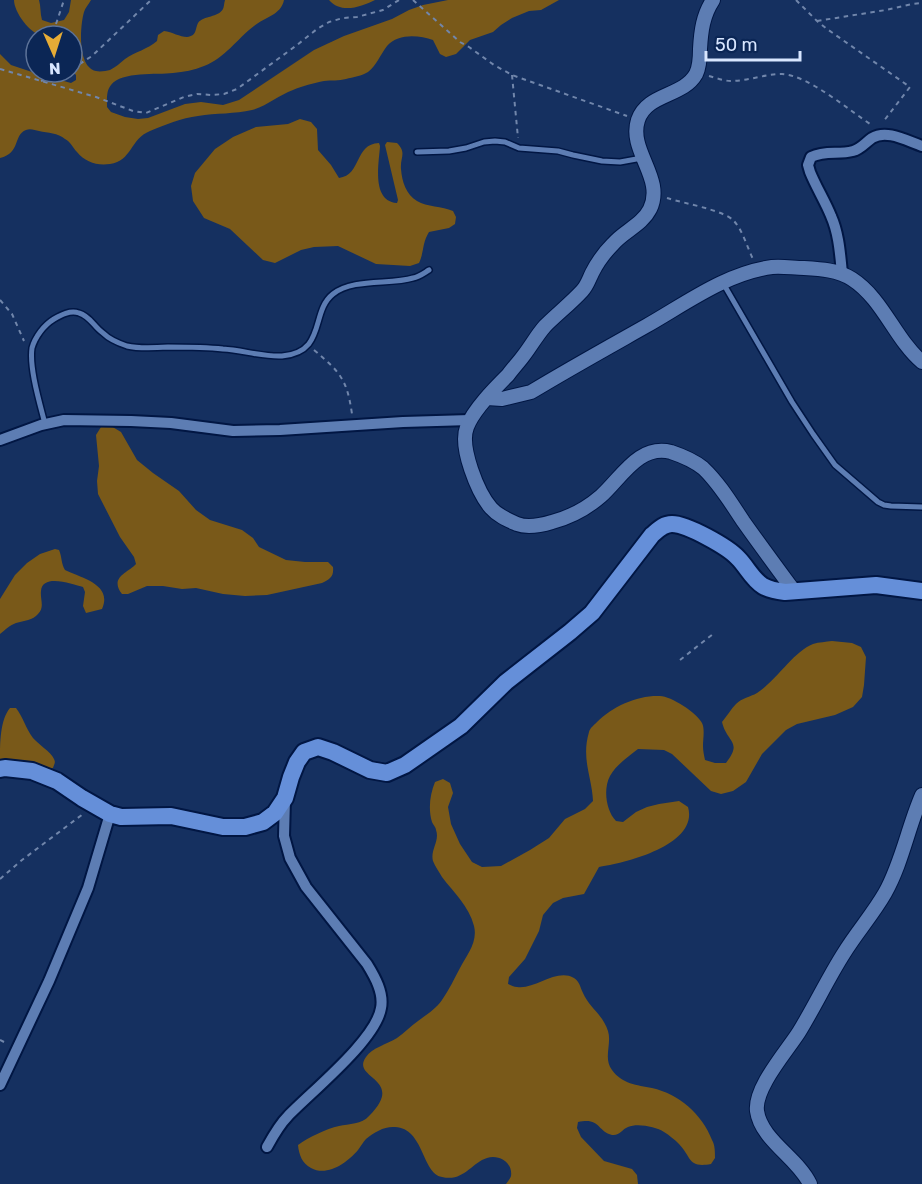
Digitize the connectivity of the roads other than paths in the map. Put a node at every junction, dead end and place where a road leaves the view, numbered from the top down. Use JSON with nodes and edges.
{"nodes":[{"id":1,"x":713,"y":0,"type":"edge"},
{"id":2,"x":922,"y":146,"type":"edge"},
{"id":3,"x":417,"y":152,"type":"dead end"},
{"id":4,"x":644,"y":158,"type":"junction"},
{"id":5,"x":429,"y":270,"type":"dead end"},
{"id":6,"x":843,"y":273,"type":"junction"},
{"id":7,"x":723,"y":283,"type":"junction"},
{"id":8,"x":922,"y":362,"type":"edge"},
{"id":9,"x":487,"y":398,"type":"junction"},
{"id":10,"x":470,"y":420,"type":"junction"},
{"id":11,"x":45,"y":424,"type":"junction"},
{"id":12,"x":0,"y":440,"type":"edge"},
{"id":13,"x":922,"y":507,"type":"edge"},
{"id":14,"x":795,"y":591,"type":"junction"},
{"id":15,"x":922,"y":591,"type":"edge"},
{"id":16,"x":0,"y":769,"type":"edge"},
{"id":17,"x":922,"y":795,"type":"edge"},
{"id":18,"x":285,"y":798,"type":"junction"},
{"id":19,"x":103,"y":810,"type":"junction"},
{"id":20,"x":0,"y":1085,"type":"edge"},
{"id":21,"x":267,"y":1147,"type":"dead end"},
{"id":22,"x":810,"y":1184,"type":"edge"}],
"edges":[{"from":1,"to":4,"type":"main road"},
{"from":2,"to":6,"type":"street"},
{"from":3,"to":4,"type":"lane"},
{"from":4,"to":9,"type":"main road"},
{"from":5,"to":11,"type":"lane"},
{"from":6,"to":7,"type":"main road"},
{"from":6,"to":8,"type":"main road"},
{"from":7,"to":9,"type":"main road"},
{"from":7,"to":13,"type":"lane"},
{"from":9,"to":10,"type":"main road"},
{"from":10,"to":11,"type":"street"},
{"from":10,"to":14,"type":"main road"},
{"from":11,"to":12,"type":"street"},
{"from":14,"to":15,"type":"main road"},
{"from":14,"to":18,"type":"main road"},
{"from":16,"to":19,"type":"main road"},
{"from":17,"to":22,"type":"main road"},
{"from":18,"to":19,"type":"main road"},
{"from":18,"to":21,"type":"street"},
{"from":19,"to":20,"type":"street"}]}
